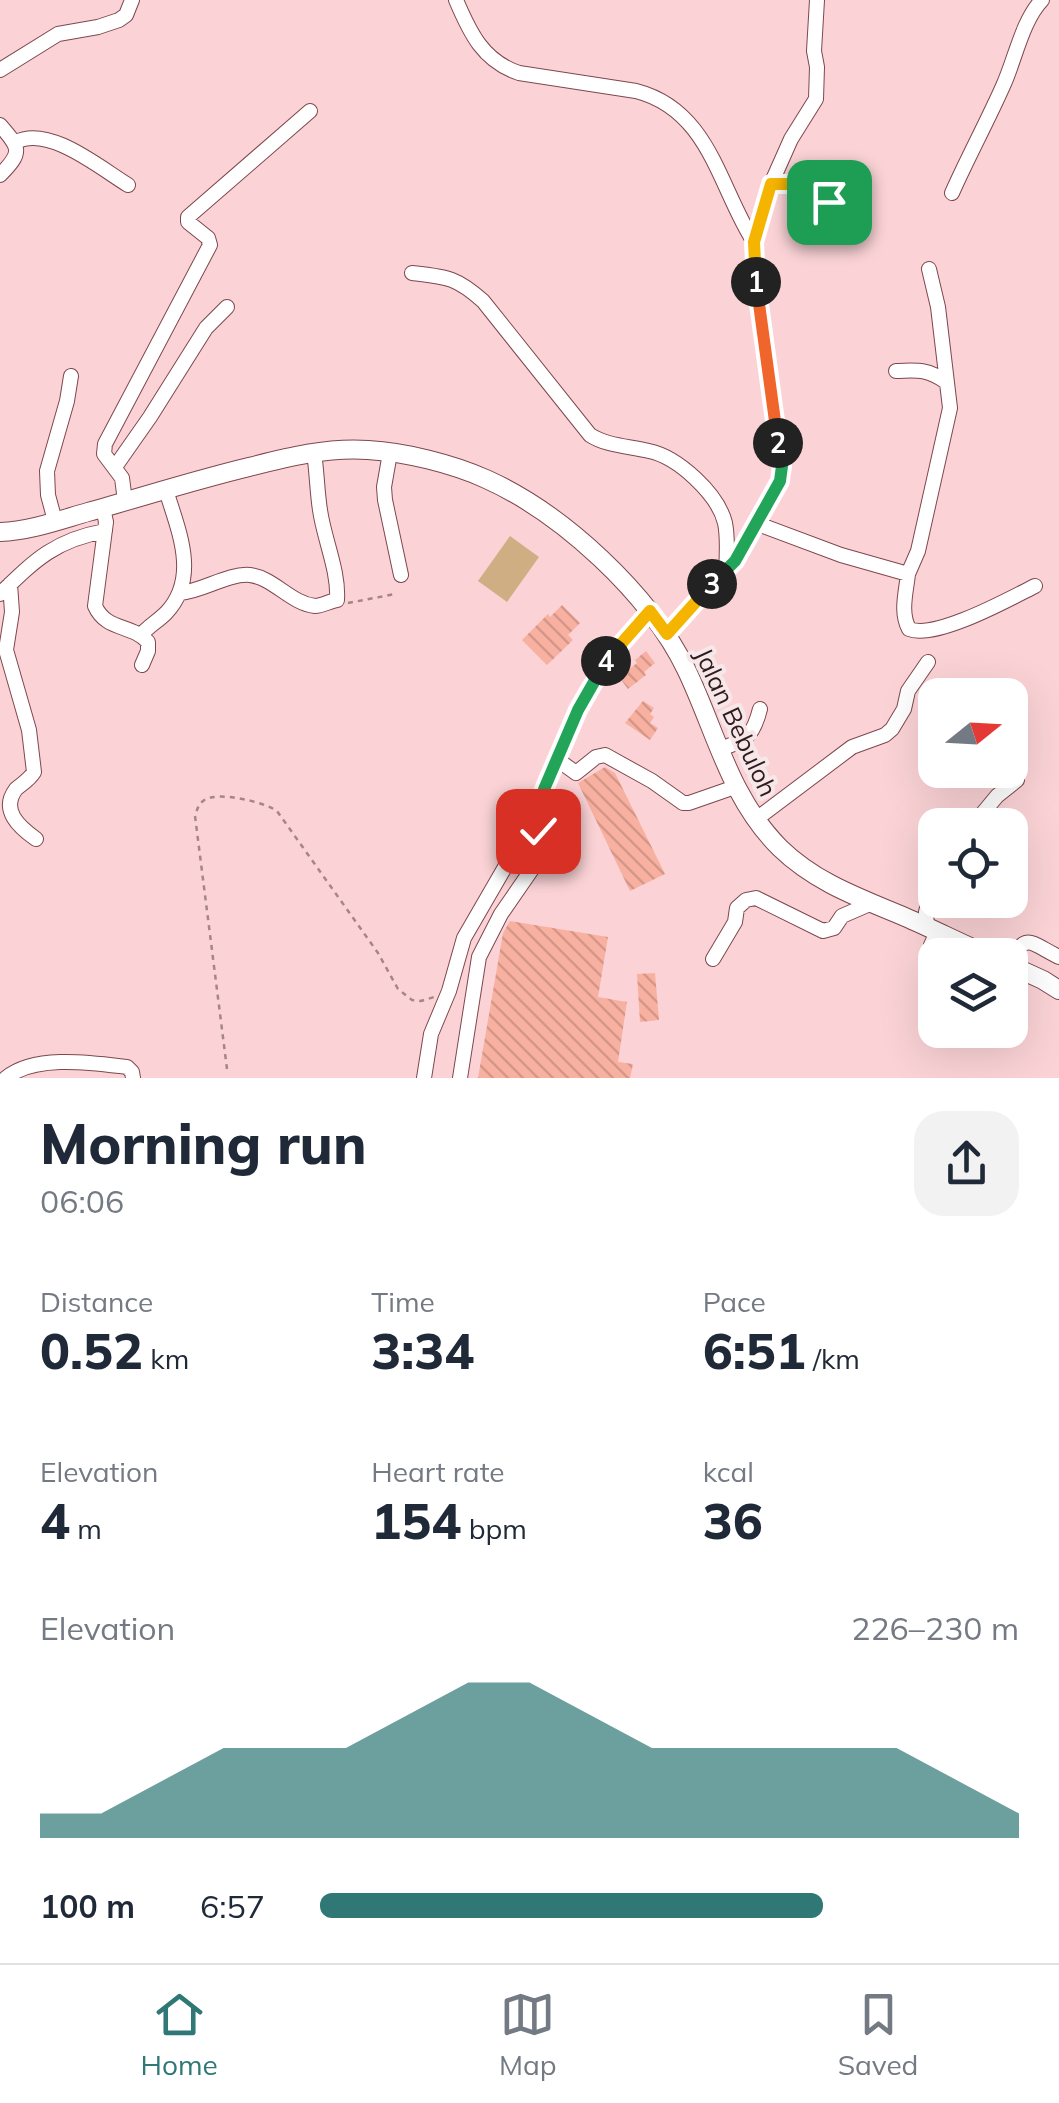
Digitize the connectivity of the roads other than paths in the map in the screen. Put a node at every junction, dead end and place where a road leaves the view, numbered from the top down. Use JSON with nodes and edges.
{"nodes":[{"id":1,"x":132,"y":0,"type":"edge"},
{"id":2,"x":456,"y":0,"type":"edge"},
{"id":3,"x":816,"y":0,"type":"edge"},
{"id":4,"x":1042,"y":0,"type":"edge"},
{"id":5,"x":0,"y":70,"type":"edge"},
{"id":6,"x":310,"y":110,"type":"dead end"},
{"id":7,"x":0,"y":124,"type":"edge"},
{"id":8,"x":16,"y":142,"type":"junction"},
{"id":9,"x":0,"y":175,"type":"edge"},
{"id":10,"x":771,"y":184,"type":"junction"},
{"id":11,"x":128,"y":186,"type":"dead end"},
{"id":12,"x":952,"y":194,"type":"dead end"},
{"id":13,"x":829,"y":202,"type":"dead end"},
{"id":14,"x":754,"y":242,"type":"junction"},
{"id":15,"x":929,"y":269,"type":"dead end"},
{"id":16,"x":412,"y":273,"type":"dead end"},
{"id":17,"x":227,"y":307,"type":"dead end"},
{"id":18,"x":896,"y":371,"type":"dead end"},
{"id":19,"x":71,"y":376,"type":"dead end"},
{"id":20,"x":946,"y":382,"type":"junction"},
{"id":21,"x":314,"y":452,"type":"junction"},
{"id":22,"x":390,"y":453,"type":"junction"},
{"id":23,"x":116,"y":467,"type":"junction"},
{"id":24,"x":166,"y":490,"type":"junction"},
{"id":25,"x":125,"y":501,"type":"junction"},
{"id":26,"x":103,"y":508,"type":"junction"},
{"id":27,"x":55,"y":521,"type":"junction"},
{"id":28,"x":758,"y":524,"type":"junction"},
{"id":29,"x":105,"y":530,"type":"junction"},
{"id":30,"x":0,"y":532,"type":"edge"},
{"id":31,"x":726,"y":570,"type":"junction"},
{"id":32,"x":908,"y":574,"type":"junction"},
{"id":33,"x":401,"y":575,"type":"dead end"},
{"id":34,"x":1035,"y":586,"type":"dead end"},
{"id":35,"x":5,"y":589,"type":"edge"},
{"id":36,"x":180,"y":593,"type":"junction"},
{"id":37,"x":650,"y":611,"type":"junction"},
{"id":38,"x":142,"y":634,"type":"junction"},
{"id":39,"x":667,"y":634,"type":"junction"},
{"id":40,"x":928,"y":662,"type":"dead end"},
{"id":41,"x":142,"y":665,"type":"dead end"},
{"id":42,"x":760,"y":709,"type":"dead end"},
{"id":43,"x":720,"y":749,"type":"junction"},
{"id":44,"x":558,"y":760,"type":"junction"},
{"id":45,"x":735,"y":787,"type":"junction"},
{"id":46,"x":1007,"y":788,"type":"edge"},
{"id":47,"x":987,"y":808,"type":"edge"},
{"id":48,"x":534,"y":816,"type":"junction"},
{"id":49,"x":755,"y":820,"type":"junction"},
{"id":50,"x":36,"y":840,"type":"dead end"},
{"id":51,"x":835,"y":888,"type":"junction"},
{"id":52,"x":872,"y":903,"type":"junction"},
{"id":53,"x":842,"y":916,"type":"junction"},
{"id":54,"x":928,"y":918,"type":"edge"},
{"id":55,"x":932,"y":929,"type":"junction"},
{"id":56,"x":931,"y":938,"type":"edge"},
{"id":57,"x":951,"y":938,"type":"edge"},
{"id":58,"x":1028,"y":942,"type":"edge"},
{"id":59,"x":1059,"y":957,"type":"edge"},
{"id":60,"x":713,"y":959,"type":"dead end"},
{"id":61,"x":1028,"y":973,"type":"edge"},
{"id":62,"x":1059,"y":990,"type":"edge"},
{"id":63,"x":6,"y":1078,"type":"edge"},
{"id":64,"x":133,"y":1078,"type":"edge"},
{"id":65,"x":424,"y":1078,"type":"edge"},
{"id":66,"x":460,"y":1078,"type":"edge"}],
"edges":[{"from":1,"to":5,"type":"street"},
{"from":2,"to":14,"type":"street"},
{"from":3,"to":10,"type":"street"},
{"from":4,"to":12,"type":"street"},
{"from":6,"to":23,"type":"street"},
{"from":7,"to":8,"type":"street"},
{"from":8,"to":9,"type":"street"},
{"from":8,"to":11,"type":"street"},
{"from":10,"to":13,"type":"street"},
{"from":10,"to":14,"type":"street"},
{"from":14,"to":28,"type":"street"},
{"from":15,"to":20,"type":"street"},
{"from":16,"to":31,"type":"street"},
{"from":17,"to":23,"type":"street"},
{"from":18,"to":20,"type":"street"},
{"from":19,"to":27,"type":"street"},
{"from":20,"to":32,"type":"street"},
{"from":21,"to":22,"type":"main road","name":"Jalan Bebuloh"},
{"from":21,"to":24,"type":"main road","name":"Jalan Bebuloh"},
{"from":21,"to":36,"type":"street"},
{"from":22,"to":33,"type":"street"},
{"from":22,"to":37,"type":"main road","name":"Jalan Bebuloh"},
{"from":23,"to":25,"type":"street"},
{"from":24,"to":25,"type":"main road","name":"Jalan Bebuloh"},
{"from":24,"to":36,"type":"street"},
{"from":25,"to":26,"type":"main road","name":"Jalan Bebuloh"},
{"from":26,"to":27,"type":"main road","name":"Jalan Bebuloh"},
{"from":26,"to":29,"type":"street"},
{"from":27,"to":30,"type":"main road","name":"Jalan Bebuloh"},
{"from":28,"to":31,"type":"street"},
{"from":28,"to":32,"type":"street"},
{"from":29,"to":35,"type":"street"},
{"from":29,"to":38,"type":"street"},
{"from":31,"to":39,"type":"street"},
{"from":32,"to":34,"type":"street"},
{"from":35,"to":50,"type":"street"},
{"from":36,"to":38,"type":"street"},
{"from":37,"to":39,"type":"main road","name":"Jalan Bebuloh"},
{"from":37,"to":44,"type":"street"},
{"from":38,"to":41,"type":"street"},
{"from":39,"to":43,"type":"main road","name":"Jalan Bebuloh"},
{"from":40,"to":49,"type":"street"},
{"from":42,"to":43,"type":"street"},
{"from":43,"to":45,"type":"main road","name":"Jalan Bebuloh"},
{"from":44,"to":45,"type":"street"},
{"from":44,"to":48,"type":"street"},
{"from":45,"to":49,"type":"main road","name":"Jalan Bebuloh"},
{"from":46,"to":47,"type":"street"},
{"from":48,"to":65,"type":"street"},
{"from":48,"to":66,"type":"street"},
{"from":49,"to":51,"type":"main road","name":"Jalan Bebuloh"},
{"from":51,"to":52,"type":"main road","name":"Jalan Bebuloh"},
{"from":51,"to":53,"type":"street"},
{"from":52,"to":53,"type":"street"},
{"from":52,"to":55,"type":"main road","name":"Jalan Bebuloh"},
{"from":53,"to":60,"type":"street"},
{"from":54,"to":55,"type":"street"},
{"from":55,"to":56,"type":"street"},
{"from":55,"to":57,"type":"main road","name":"Jalan Bebuloh"},
{"from":58,"to":59,"type":"street"},
{"from":61,"to":62,"type":"main road"},
{"from":63,"to":64,"type":"street"}]}
